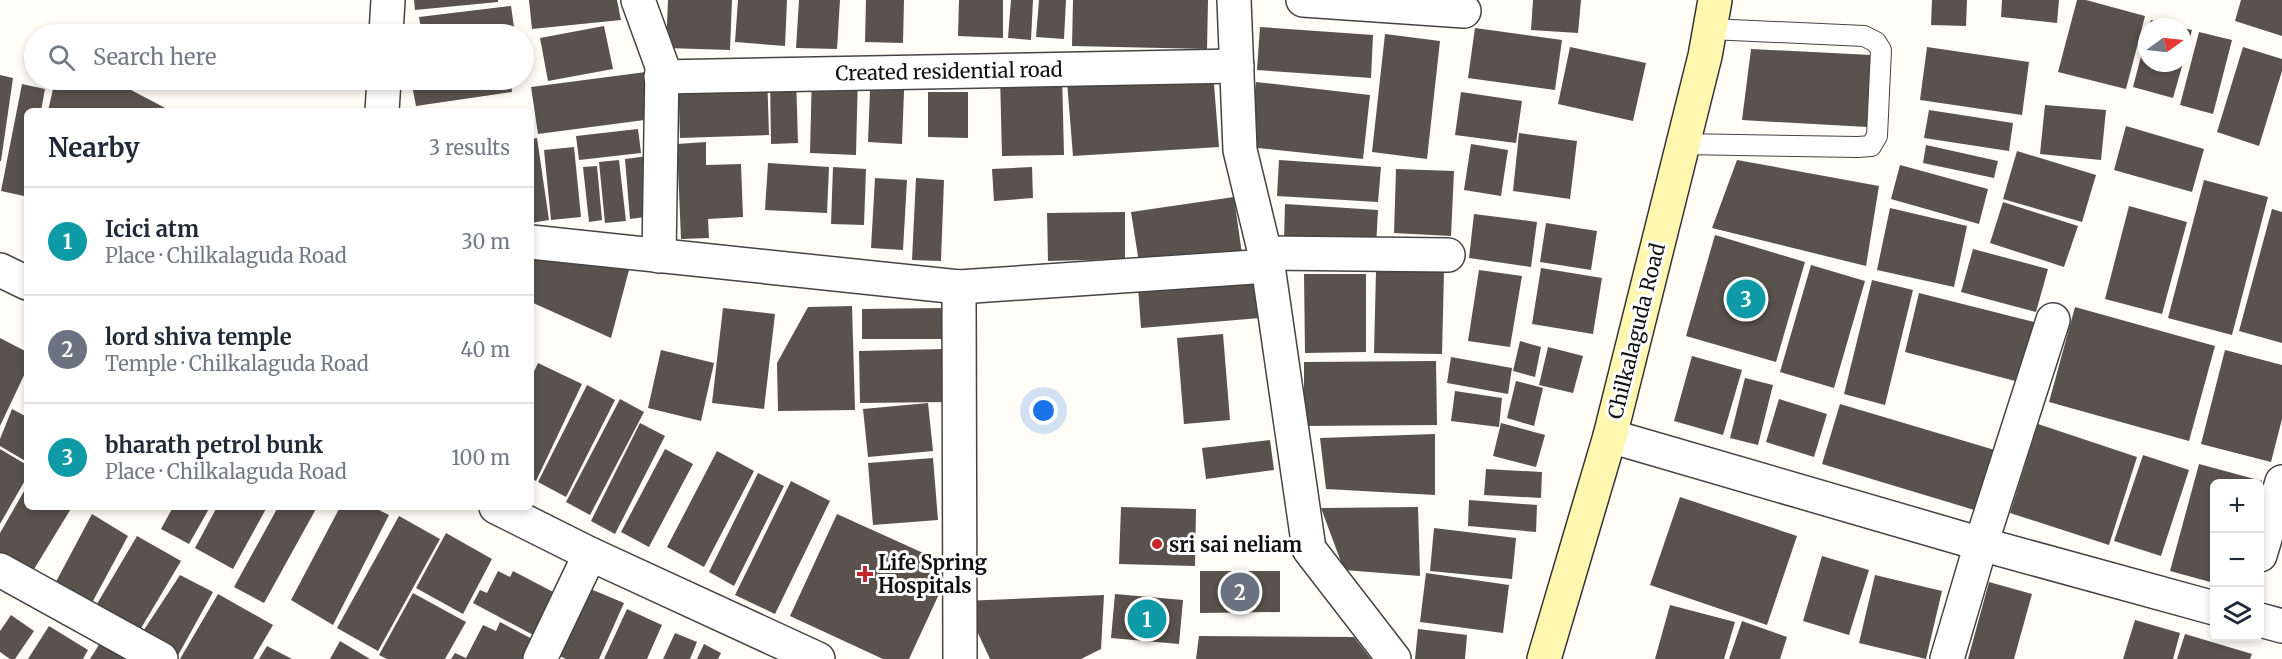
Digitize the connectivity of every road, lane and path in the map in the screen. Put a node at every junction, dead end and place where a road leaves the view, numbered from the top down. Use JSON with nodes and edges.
{"nodes":[{"id":1,"x":388,"y":0,"type":"edge"},
{"id":2,"x":638,"y":0,"type":"edge"},
{"id":3,"x":1234,"y":0,"type":"edge"},
{"id":4,"x":1303,"y":0,"type":"edge"},
{"id":5,"x":1464,"y":11,"type":"dead end"},
{"id":6,"x":1713,"y":15,"type":"edge"},
{"id":7,"x":387,"y":24,"type":"edge"},
{"id":8,"x":1237,"y":66,"type":"junction"},
{"id":9,"x":661,"y":77,"type":"junction"},
{"id":10,"x":383,"y":90,"type":"edge"},
{"id":11,"x":382,"y":108,"type":"edge"},
{"id":12,"x":1682,"y":144,"type":"junction"},
{"id":13,"x":534,"y":242,"type":"edge"},
{"id":14,"x":659,"y":255,"type":"junction"},
{"id":15,"x":1448,"y":255,"type":"dead end"},
{"id":16,"x":1266,"y":260,"type":"junction"},
{"id":17,"x":0,"y":270,"type":"edge"},
{"id":18,"x":24,"y":282,"type":"edge"},
{"id":19,"x":959,"y":287,"type":"junction"},
{"id":20,"x":2053,"y":320,"type":"dead end"},
{"id":21,"x":1610,"y":436,"type":"junction"},
{"id":22,"x":2282,"y":482,"type":"edge"},
{"id":23,"x":502,"y":510,"type":"edge"},
{"id":24,"x":2264,"y":539,"type":"edge"},
{"id":25,"x":1981,"y":544,"type":"junction"},
{"id":26,"x":590,"y":554,"type":"junction"},
{"id":27,"x":0,"y":570,"type":"edge"},
{"id":28,"x":2210,"y":607,"type":"edge"},
{"id":29,"x":2264,"y":621,"type":"edge"},
{"id":30,"x":2282,"y":626,"type":"edge"},
{"id":31,"x":161,"y":659,"type":"edge"},
{"id":32,"x":540,"y":659,"type":"edge"},
{"id":33,"x":818,"y":659,"type":"edge"},
{"id":34,"x":960,"y":659,"type":"edge"},
{"id":35,"x":1394,"y":659,"type":"edge"},
{"id":36,"x":1544,"y":659,"type":"edge"},
{"id":37,"x":1947,"y":659,"type":"edge"}],
"edges":[{"from":1,"to":7,"type":"street"},
{"from":2,"to":9,"type":"street"},
{"from":3,"to":8,"type":"street"},
{"from":4,"to":5,"type":"street"},
{"from":6,"to":12,"type":"main road","name":"Chilkalaguda Road"},
{"from":6,"to":12,"type":"lane"},
{"from":8,"to":9,"type":"street","name":"Created residential road"},
{"from":8,"to":16,"type":"street"},
{"from":9,"to":14,"type":"street"},
{"from":10,"to":11,"type":"street"},
{"from":12,"to":21,"type":"main road","name":"Chilkalaguda Road"},
{"from":13,"to":14,"type":"street"},
{"from":14,"to":19,"type":"street"},
{"from":15,"to":16,"type":"street"},
{"from":16,"to":19,"type":"street"},
{"from":16,"to":35,"type":"street"},
{"from":17,"to":18,"type":"street"},
{"from":19,"to":34,"type":"street"},
{"from":20,"to":25,"type":"street"},
{"from":21,"to":25,"type":"street"},
{"from":21,"to":36,"type":"main road","name":"Chilkalaguda Road"},
{"from":22,"to":24,"type":"street"},
{"from":23,"to":26,"type":"street"},
{"from":25,"to":28,"type":"street"},
{"from":25,"to":37,"type":"street"},
{"from":26,"to":32,"type":"street"},
{"from":26,"to":33,"type":"street"},
{"from":27,"to":31,"type":"street"},
{"from":29,"to":30,"type":"street"}]}
